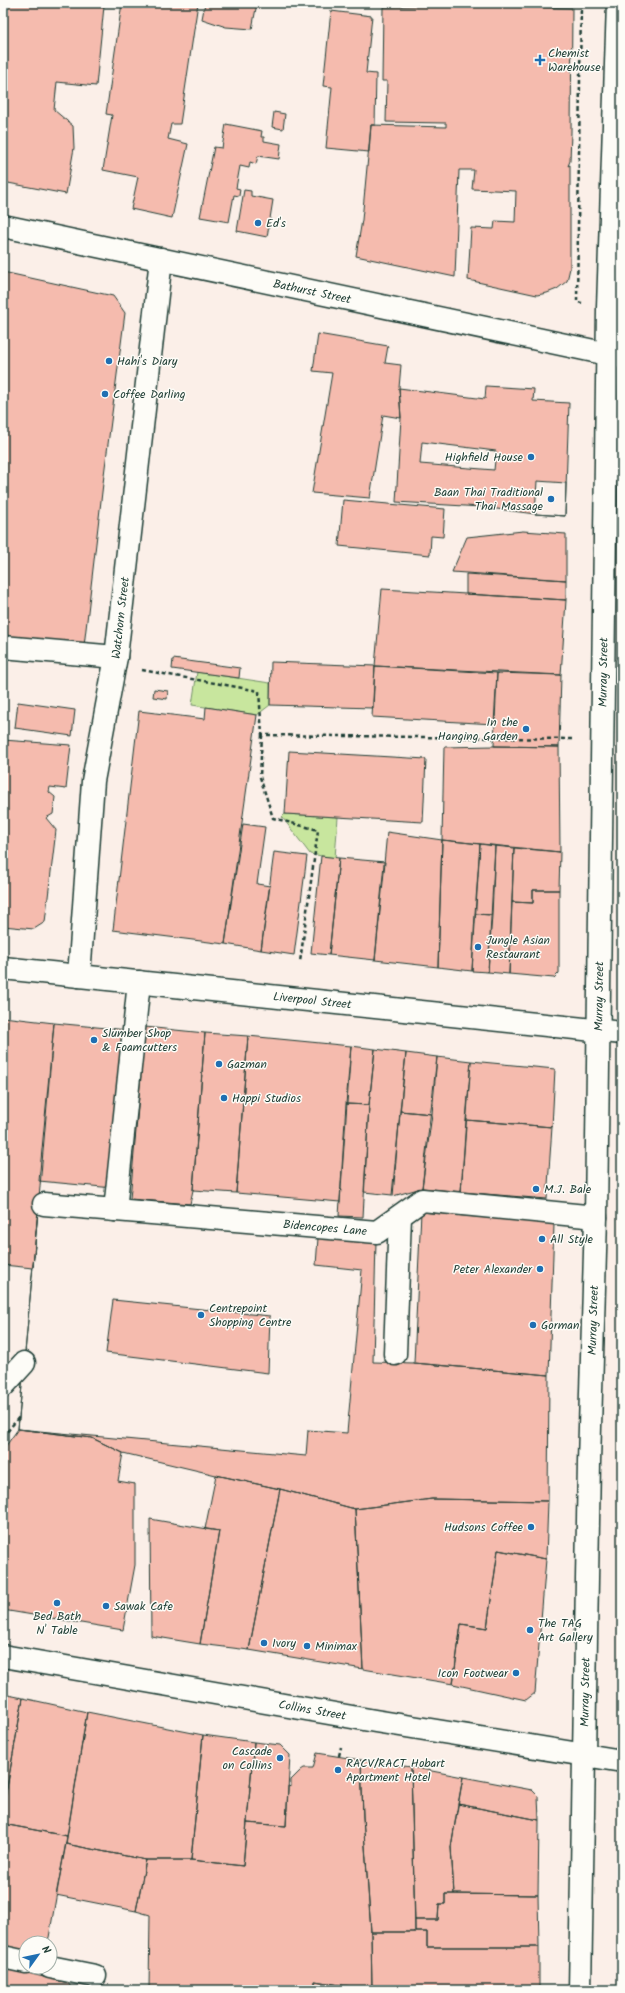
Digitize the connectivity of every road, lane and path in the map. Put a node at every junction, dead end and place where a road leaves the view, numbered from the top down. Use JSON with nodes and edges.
{"nodes":[{"id":1,"x":581,"y":3,"type":"edge"},
{"id":2,"x":618,"y":3,"type":"edge"},
{"id":3,"x":3,"y":226,"type":"edge"},
{"id":4,"x":161,"y":259,"type":"junction"},
{"id":5,"x":577,"y":302,"type":"dead end"},
{"id":6,"x":615,"y":356,"type":"edge"},
{"id":7,"x":3,"y":647,"type":"edge"},
{"id":8,"x":116,"y":657,"type":"junction"},
{"id":9,"x":141,"y":670,"type":"dead end"},
{"id":10,"x":262,"y":735,"type":"junction"},
{"id":11,"x":602,"y":740,"type":"junction"},
{"id":12,"x":300,"y":962,"type":"dead end"},
{"id":13,"x":3,"y":968,"type":"edge"},
{"id":14,"x":79,"y":976,"type":"junction"},
{"id":15,"x":139,"y":982,"type":"junction"},
{"id":16,"x":598,"y":1030,"type":"junction"},
{"id":17,"x":622,"y":1033,"type":"edge"},
{"id":18,"x":44,"y":1204,"type":"dead end"},
{"id":19,"x":115,"y":1210,"type":"junction"},
{"id":20,"x":400,"y":1216,"type":"junction"},
{"id":21,"x":596,"y":1217,"type":"junction"},
{"id":22,"x":395,"y":1354,"type":"dead end"},
{"id":23,"x":24,"y":1363,"type":"dead end"},
{"id":24,"x":3,"y":1386,"type":"edge"},
{"id":25,"x":19,"y":1417,"type":"dead end"},
{"id":26,"x":3,"y":1437,"type":"edge"},
{"id":27,"x":3,"y":1656,"type":"edge"},
{"id":28,"x":341,"y":1747,"type":"dead end"},
{"id":29,"x":585,"y":1754,"type":"junction"},
{"id":30,"x":339,"y":1756,"type":"dead end"},
{"id":31,"x":622,"y":1761,"type":"edge"},
{"id":32,"x":3,"y":1957,"type":"edge"},
{"id":33,"x":18,"y":1960,"type":"edge"},
{"id":34,"x":58,"y":1969,"type":"edge"},
{"id":35,"x":95,"y":1976,"type":"dead end"},
{"id":36,"x":580,"y":1990,"type":"edge"}],
"edges":[{"from":1,"to":5,"type":"path"},
{"from":2,"to":6,"type":"main road","name":"Murray Street"},
{"from":3,"to":4,"type":"main road","name":"Bathurst Street"},
{"from":4,"to":6,"type":"main road","name":"Bathurst Street"},
{"from":4,"to":8,"type":"main road","name":"Watchorn Street"},
{"from":6,"to":11,"type":"main road","name":"Murray Street"},
{"from":7,"to":8,"type":"main road"},
{"from":8,"to":14,"type":"main road","name":"Watchorn Street"},
{"from":9,"to":10,"type":"path"},
{"from":10,"to":11,"type":"path"},
{"from":10,"to":12,"type":"path"},
{"from":11,"to":16,"type":"main road","name":"Murray Street"},
{"from":13,"to":14,"type":"main road","name":"Liverpool Street"},
{"from":14,"to":15,"type":"main road","name":"Liverpool Street"},
{"from":15,"to":16,"type":"main road","name":"Liverpool Street"},
{"from":15,"to":19,"type":"main road"},
{"from":16,"to":17,"type":"main road","name":"Liverpool Street"},
{"from":16,"to":21,"type":"main road","name":"Murray Street"},
{"from":18,"to":19,"type":"main road","name":"Bidencopes Lane"},
{"from":19,"to":20,"type":"main road","name":"Bidencopes Lane"},
{"from":20,"to":21,"type":"main road","name":"Bidencopes Lane"},
{"from":20,"to":22,"type":"main road"},
{"from":21,"to":29,"type":"main road","name":"Murray Street"},
{"from":23,"to":24,"type":"main road"},
{"from":25,"to":26,"type":"path"},
{"from":27,"to":29,"type":"main road","name":"Collins Street"},
{"from":28,"to":30,"type":"path"},
{"from":29,"to":31,"type":"main road","name":"Collins Street"},
{"from":29,"to":36,"type":"main road","name":"Murray Street"},
{"from":32,"to":33,"type":"main road"},
{"from":34,"to":35,"type":"main road"}]}
